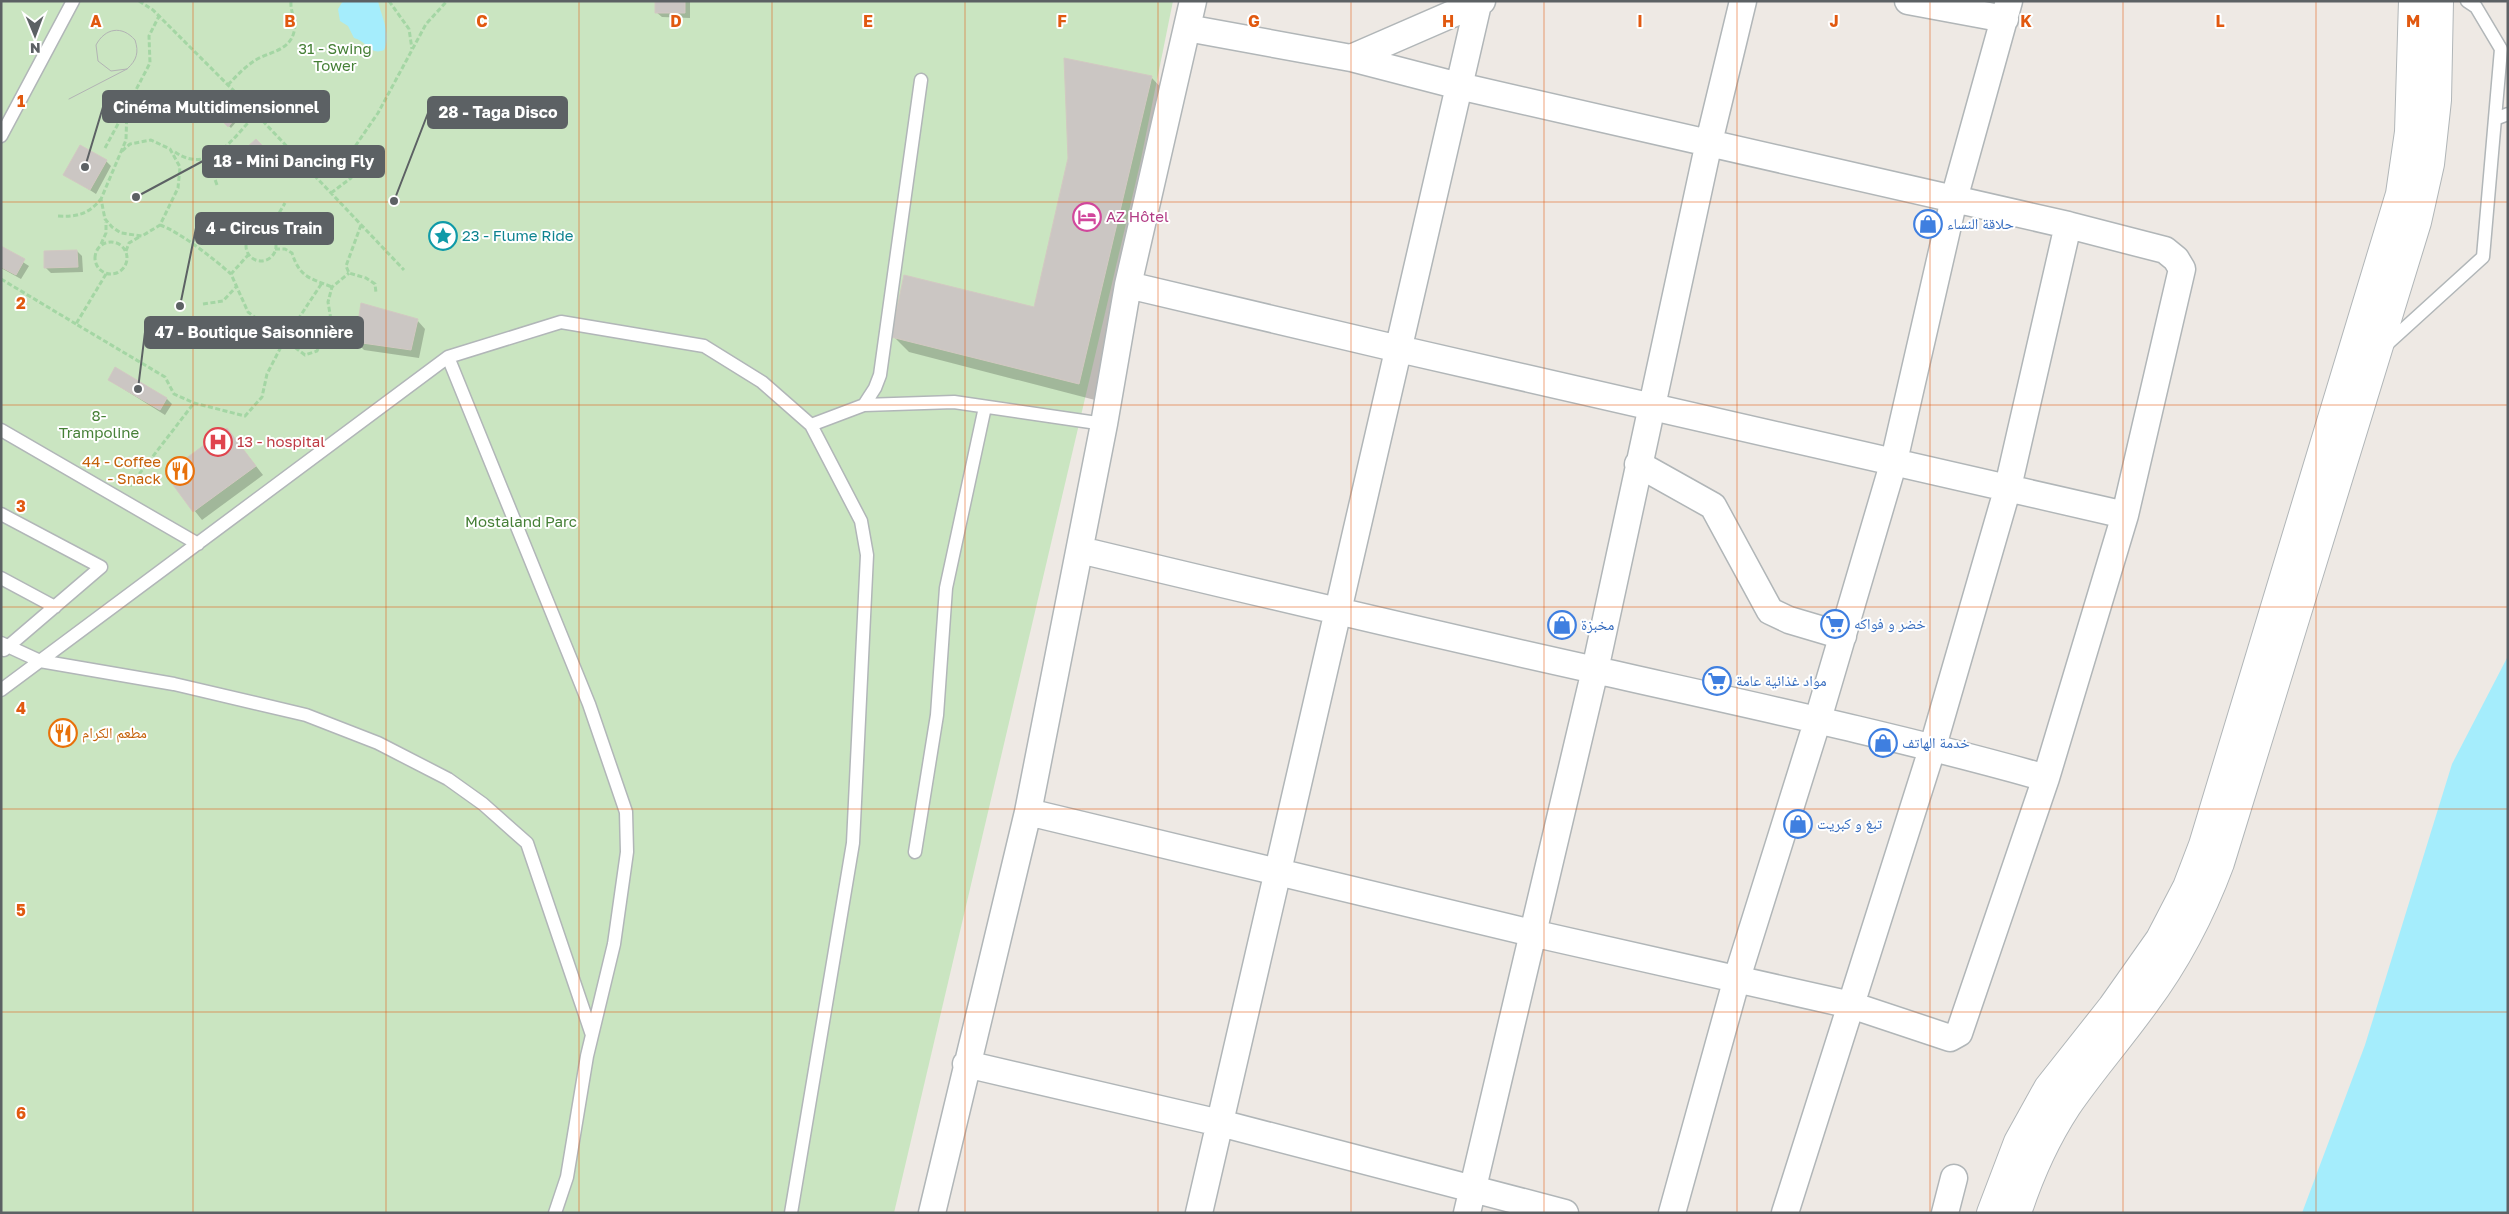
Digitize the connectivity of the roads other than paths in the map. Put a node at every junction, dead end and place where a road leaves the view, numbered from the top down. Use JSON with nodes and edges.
{"nodes":[{"id":1,"x":73,"y":1,"type":"edge"},
{"id":2,"x":1193,"y":1,"type":"edge"},
{"id":3,"x":1743,"y":1,"type":"edge"},
{"id":4,"x":1908,"y":1,"type":"edge"},
{"id":5,"x":2413,"y":1,"type":"edge"},
{"id":6,"x":2439,"y":1,"type":"edge"},
{"id":7,"x":2467,"y":1,"type":"edge"},
{"id":8,"x":1480,"y":3,"type":"edge"},
{"id":9,"x":2007,"y":10,"type":"edge"},
{"id":10,"x":1187,"y":28,"type":"junction"},
{"id":11,"x":1351,"y":58,"type":"junction"},
{"id":12,"x":922,"y":80,"type":"dead end"},
{"id":13,"x":1459,"y":86,"type":"junction"},
{"id":14,"x":2508,"y":114,"type":"edge"},
{"id":15,"x":2495,"y":119,"type":"junction"},
{"id":16,"x":1,"y":136,"type":"edge"},
{"id":17,"x":1709,"y":142,"type":"junction"},
{"id":18,"x":1954,"y":198,"type":"junction"},
{"id":19,"x":2068,"y":225,"type":"junction"},
{"id":20,"x":1128,"y":285,"type":"junction"},
{"id":21,"x":1399,"y":349,"type":"junction"},
{"id":22,"x":2377,"y":353,"type":"junction"},
{"id":23,"x":448,"y":357,"type":"junction"},
{"id":24,"x":864,"y":405,"type":"junction"},
{"id":25,"x":1650,"y":406,"type":"junction"},
{"id":26,"x":985,"y":407,"type":"junction"},
{"id":27,"x":1104,"y":424,"type":"junction"},
{"id":28,"x":811,"y":425,"type":"junction"},
{"id":29,"x":1,"y":430,"type":"edge"},
{"id":30,"x":1894,"y":461,"type":"junction"},
{"id":31,"x":1638,"y":464,"type":"junction"},
{"id":32,"x":2008,"y":487,"type":"junction"},
{"id":33,"x":1,"y":514,"type":"edge"},
{"id":34,"x":2125,"y":515,"type":"junction"},
{"id":35,"x":198,"y":544,"type":"junction"},
{"id":36,"x":1080,"y":550,"type":"junction"},
{"id":37,"x":1,"y":578,"type":"edge"},
{"id":38,"x":55,"y":607,"type":"junction"},
{"id":39,"x":1338,"y":612,"type":"junction"},
{"id":40,"x":1843,"y":636,"type":"junction"},
{"id":41,"x":4,"y":647,"type":"edge"},
{"id":42,"x":40,"y":661,"type":"junction"},
{"id":43,"x":1595,"y":670,"type":"junction"},
{"id":44,"x":1,"y":690,"type":"edge"},
{"id":45,"x":1818,"y":719,"type":"junction"},
{"id":46,"x":1933,"y":746,"type":"junction"},
{"id":47,"x":2046,"y":778,"type":"junction"},
{"id":48,"x":1028,"y":812,"type":"junction"},
{"id":49,"x":915,"y":852,"type":"dead end"},
{"id":50,"x":1278,"y":873,"type":"junction"},
{"id":51,"x":1532,"y":933,"type":"junction"},
{"id":52,"x":1737,"y":978,"type":"junction"},
{"id":53,"x":1851,"y":1005,"type":"junction"},
{"id":54,"x":592,"y":1034,"type":"junction"},
{"id":55,"x":966,"y":1064,"type":"junction"},
{"id":56,"x":1220,"y":1123,"type":"junction"},
{"id":57,"x":1954,"y":1178,"type":"dead end"},
{"id":58,"x":1472,"y":1188,"type":"junction"},
{"id":59,"x":555,"y":1213,"type":"edge"},
{"id":60,"x":791,"y":1213,"type":"edge"},
{"id":61,"x":932,"y":1213,"type":"edge"},
{"id":62,"x":1200,"y":1213,"type":"edge"},
{"id":63,"x":1467,"y":1213,"type":"edge"},
{"id":64,"x":1565,"y":1213,"type":"edge"},
{"id":65,"x":1672,"y":1213,"type":"edge"},
{"id":66,"x":1785,"y":1213,"type":"edge"},
{"id":67,"x":1945,"y":1213,"type":"edge"},
{"id":68,"x":1991,"y":1213,"type":"edge"},
{"id":69,"x":2017,"y":1213,"type":"edge"}],
"edges":[{"from":1,"to":16,"type":"lane"},
{"from":2,"to":10,"type":"street"},
{"from":3,"to":17,"type":"street"},
{"from":4,"to":9,"type":"street"},
{"from":5,"to":68,"type":"street"},
{"from":6,"to":22,"type":"street"},
{"from":7,"to":15,"type":"lane"},
{"from":8,"to":11,"type":"street"},
{"from":8,"to":13,"type":"street"},
{"from":9,"to":18,"type":"street"},
{"from":10,"to":11,"type":"street"},
{"from":10,"to":20,"type":"street"},
{"from":11,"to":13,"type":"street"},
{"from":12,"to":24,"type":"lane"},
{"from":13,"to":17,"type":"street"},
{"from":13,"to":21,"type":"street"},
{"from":14,"to":15,"type":"lane"},
{"from":15,"to":22,"type":"lane"},
{"from":17,"to":18,"type":"street"},
{"from":17,"to":25,"type":"street"},
{"from":18,"to":19,"type":"street"},
{"from":18,"to":30,"type":"street"},
{"from":19,"to":32,"type":"street"},
{"from":19,"to":34,"type":"street"},
{"from":20,"to":21,"type":"street"},
{"from":20,"to":27,"type":"street"},
{"from":21,"to":25,"type":"street"},
{"from":21,"to":39,"type":"street"},
{"from":22,"to":69,"type":"street"},
{"from":23,"to":28,"type":"lane"},
{"from":23,"to":35,"type":"lane"},
{"from":23,"to":54,"type":"lane"},
{"from":24,"to":26,"type":"lane"},
{"from":24,"to":28,"type":"lane"},
{"from":25,"to":30,"type":"street"},
{"from":25,"to":31,"type":"street"},
{"from":26,"to":27,"type":"lane"},
{"from":26,"to":49,"type":"lane"},
{"from":27,"to":36,"type":"street"},
{"from":28,"to":60,"type":"lane"},
{"from":29,"to":35,"type":"lane"},
{"from":30,"to":32,"type":"street"},
{"from":30,"to":40,"type":"street"},
{"from":31,"to":40,"type":"street"},
{"from":31,"to":43,"type":"street"},
{"from":32,"to":34,"type":"street"},
{"from":32,"to":46,"type":"street"},
{"from":33,"to":38,"type":"lane"},
{"from":34,"to":47,"type":"street"},
{"from":35,"to":42,"type":"lane"},
{"from":36,"to":39,"type":"street"},
{"from":36,"to":48,"type":"street"},
{"from":37,"to":38,"type":"lane"},
{"from":38,"to":41,"type":"lane"},
{"from":39,"to":43,"type":"street"},
{"from":39,"to":50,"type":"street"},
{"from":40,"to":45,"type":"street"},
{"from":41,"to":42,"type":"lane"},
{"from":42,"to":44,"type":"lane"},
{"from":42,"to":54,"type":"lane"},
{"from":43,"to":45,"type":"street"},
{"from":43,"to":51,"type":"street"},
{"from":45,"to":46,"type":"street"},
{"from":45,"to":52,"type":"street"},
{"from":46,"to":47,"type":"street"},
{"from":46,"to":53,"type":"street"},
{"from":47,"to":53,"type":"street"},
{"from":48,"to":50,"type":"street"},
{"from":48,"to":55,"type":"street"},
{"from":50,"to":51,"type":"street"},
{"from":50,"to":56,"type":"street"},
{"from":51,"to":52,"type":"street"},
{"from":51,"to":58,"type":"street"},
{"from":52,"to":53,"type":"street"},
{"from":52,"to":65,"type":"street"},
{"from":53,"to":66,"type":"street"},
{"from":54,"to":59,"type":"lane"},
{"from":55,"to":56,"type":"street"},
{"from":55,"to":61,"type":"street"},
{"from":56,"to":58,"type":"street"},
{"from":56,"to":62,"type":"street"},
{"from":57,"to":67,"type":"street"},
{"from":58,"to":63,"type":"street"},
{"from":58,"to":64,"type":"street"}]}
